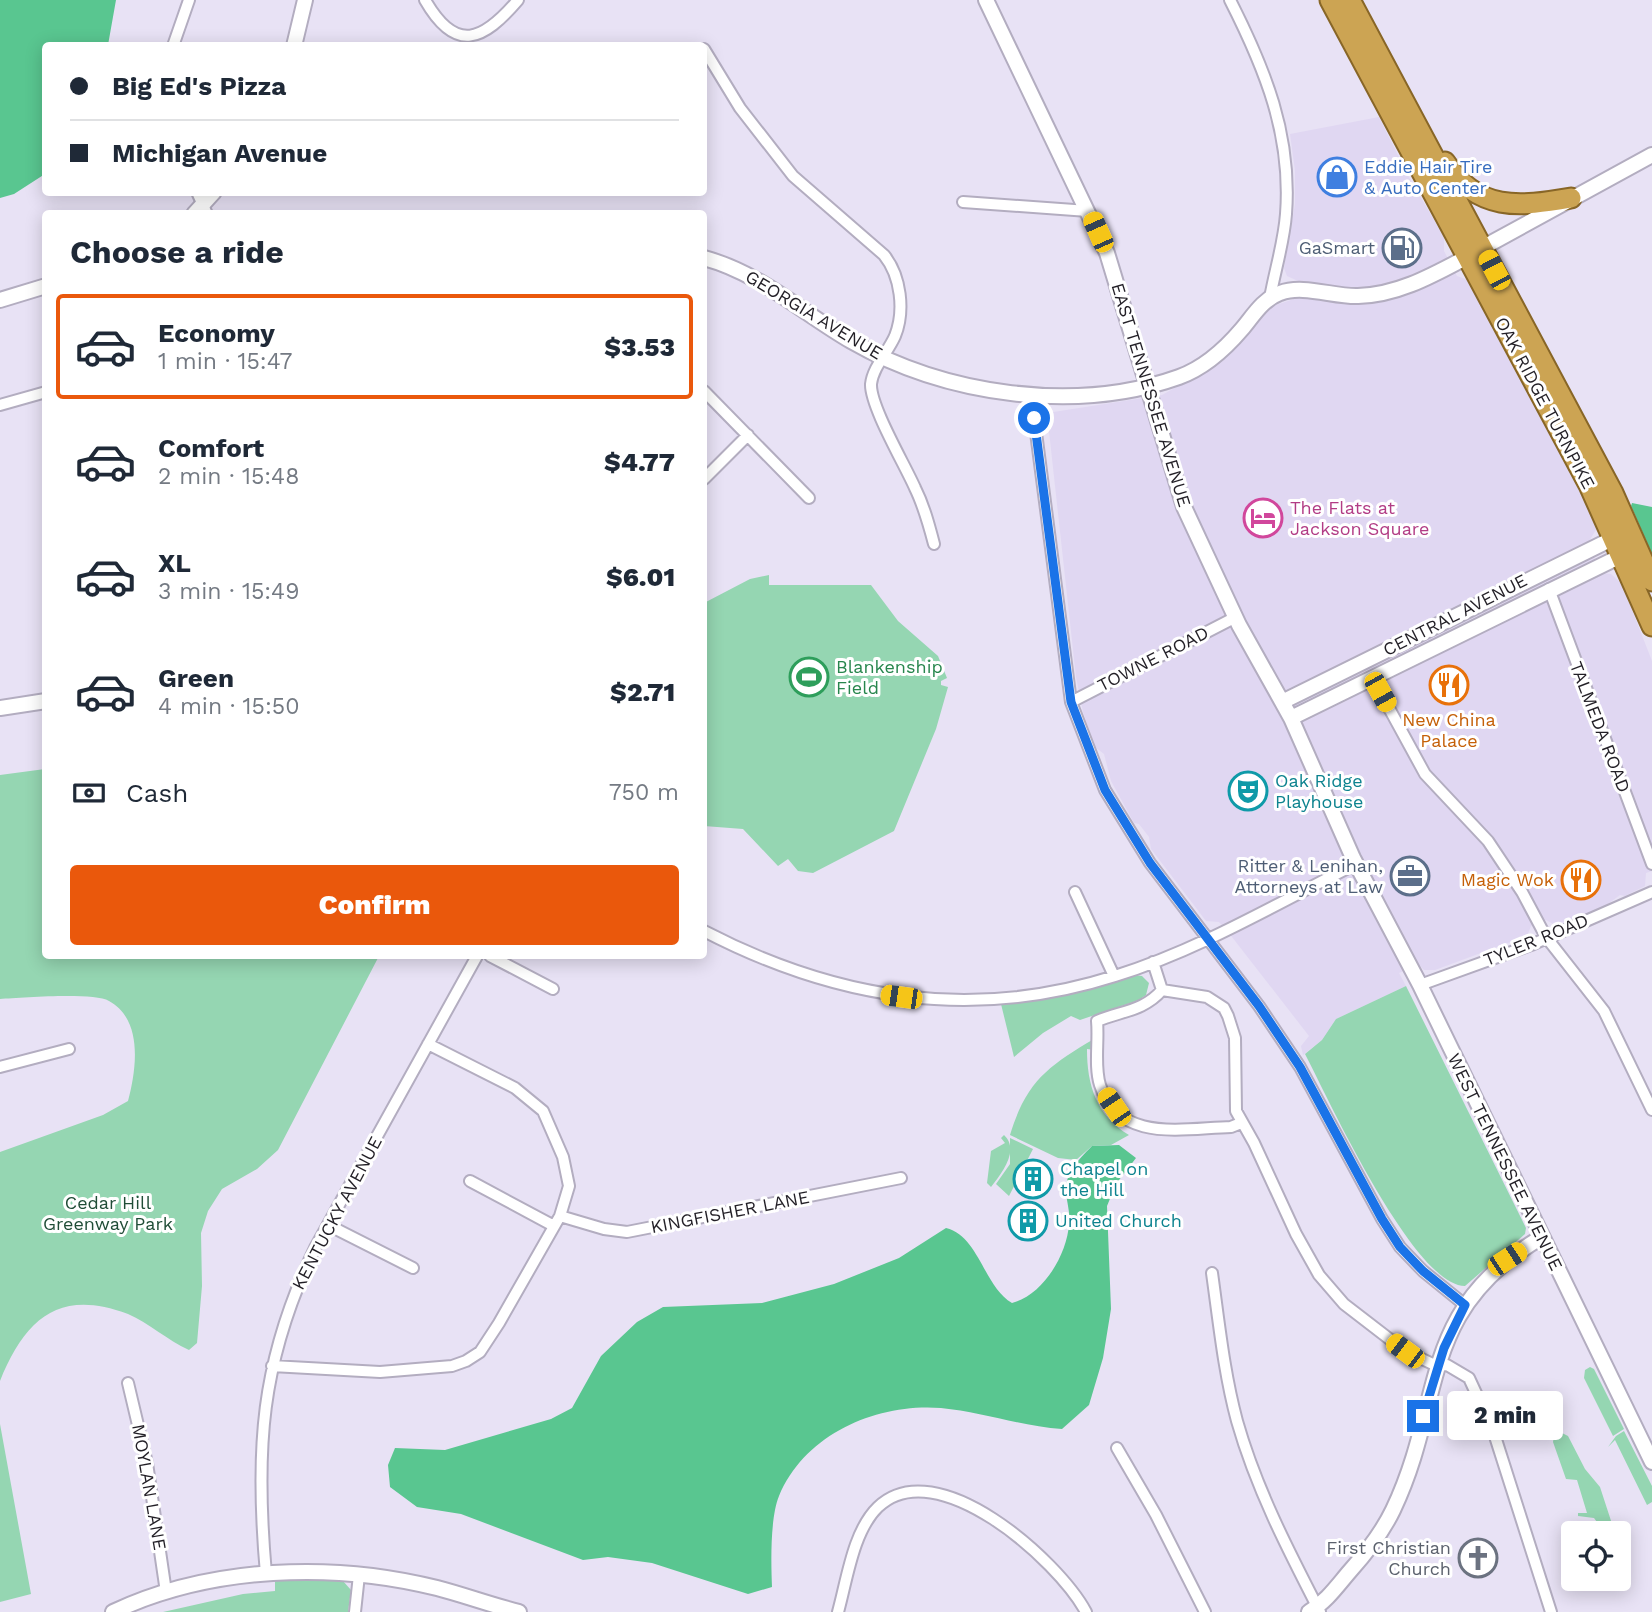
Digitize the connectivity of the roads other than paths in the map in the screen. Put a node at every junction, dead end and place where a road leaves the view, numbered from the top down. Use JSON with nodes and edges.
{"nodes":[{"id":1,"x":188,"y":0,"type":"edge"},
{"id":2,"x":304,"y":0,"type":"edge"},
{"id":3,"x":425,"y":0,"type":"edge"},
{"id":4,"x":518,"y":0,"type":"edge"},
{"id":5,"x":986,"y":0,"type":"edge"},
{"id":6,"x":1230,"y":0,"type":"edge"},
{"id":7,"x":1330,"y":0,"type":"edge"},
{"id":8,"x":1350,"y":0,"type":"edge"},
{"id":9,"x":174,"y":42,"type":"edge"},
{"id":10,"x":295,"y":42,"type":"edge"},
{"id":11,"x":707,"y":54,"type":"edge"},
{"id":12,"x":1397,"y":106,"type":"junction"},
{"id":13,"x":1413,"y":120,"type":"junction"},
{"id":14,"x":1652,"y":155,"type":"edge"},
{"id":15,"x":1571,"y":198,"type":"junction"},
{"id":16,"x":963,"y":202,"type":"dead end"},
{"id":17,"x":1088,"y":211,"type":"junction"},
{"id":18,"x":1475,"y":252,"type":"junction"},
{"id":19,"x":707,"y":259,"type":"edge"},
{"id":20,"x":42,"y":287,"type":"edge"},
{"id":21,"x":1270,"y":298,"type":"junction"},
{"id":22,"x":0,"y":300,"type":"edge"},
{"id":23,"x":883,"y":358,"type":"junction"},
{"id":24,"x":1147,"y":386,"type":"junction"},
{"id":25,"x":42,"y":393,"type":"edge"},
{"id":26,"x":707,"y":394,"type":"edge"},
{"id":27,"x":1031,"y":394,"type":"junction"},
{"id":28,"x":0,"y":405,"type":"edge"},
{"id":29,"x":748,"y":435,"type":"junction"},
{"id":30,"x":707,"y":476,"type":"edge"},
{"id":31,"x":810,"y":498,"type":"dead end"},
{"id":32,"x":1627,"y":543,"type":"junction"},
{"id":33,"x":933,"y":544,"type":"dead end"},
{"id":34,"x":1540,"y":572,"type":"junction"},
{"id":35,"x":1652,"y":581,"type":"edge"},
{"id":36,"x":1549,"y":589,"type":"junction"},
{"id":37,"x":1474,"y":606,"type":"junction"},
{"id":38,"x":1236,"y":617,"type":"junction"},
{"id":39,"x":1483,"y":622,"type":"junction"},
{"id":40,"x":1652,"y":626,"type":"edge"},
{"id":41,"x":1364,"y":660,"type":"junction"},
{"id":42,"x":1372,"y":677,"type":"junction"},
{"id":43,"x":1313,"y":686,"type":"junction"},
{"id":44,"x":42,"y":702,"type":"edge"},
{"id":45,"x":1071,"y":702,"type":"junction"},
{"id":46,"x":1282,"y":702,"type":"junction"},
{"id":47,"x":1322,"y":703,"type":"junction"},
{"id":48,"x":0,"y":708,"type":"edge"},
{"id":49,"x":1291,"y":718,"type":"junction"},
{"id":50,"x":1356,"y":864,"type":"junction"},
{"id":51,"x":1652,"y":864,"type":"edge"},
{"id":52,"x":1075,"y":892,"type":"dead end"},
{"id":53,"x":1652,"y":892,"type":"edge"},
{"id":54,"x":707,"y":932,"type":"edge"},
{"id":55,"x":1207,"y":937,"type":"junction"},
{"id":56,"x":1546,"y":937,"type":"junction"},
{"id":57,"x":475,"y":959,"type":"edge"},
{"id":58,"x":497,"y":959,"type":"edge"},
{"id":59,"x":1153,"y":962,"type":"junction"},
{"id":60,"x":1114,"y":976,"type":"junction"},
{"id":61,"x":1420,"y":985,"type":"junction"},
{"id":62,"x":553,"y":989,"type":"dead end"},
{"id":63,"x":1162,"y":990,"type":"junction"},
{"id":64,"x":428,"y":1044,"type":"junction"},
{"id":65,"x":69,"y":1049,"type":"dead end"},
{"id":66,"x":0,"y":1067,"type":"edge"},
{"id":67,"x":1652,"y":1110,"type":"edge"},
{"id":68,"x":1241,"y":1123,"type":"junction"},
{"id":69,"x":901,"y":1178,"type":"dead end"},
{"id":70,"x":470,"y":1181,"type":"dead end"},
{"id":71,"x":557,"y":1221,"type":"junction"},
{"id":72,"x":328,"y":1225,"type":"junction"},
{"id":73,"x":1542,"y":1237,"type":"junction"},
{"id":74,"x":413,"y":1268,"type":"dead end"},
{"id":75,"x":1212,"y":1273,"type":"dead end"},
{"id":76,"x":1465,"y":1305,"type":"junction"},
{"id":77,"x":272,"y":1366,"type":"junction"},
{"id":78,"x":1437,"y":1366,"type":"junction"},
{"id":79,"x":128,"y":1383,"type":"dead end"},
{"id":80,"x":1117,"y":1448,"type":"dead end"},
{"id":81,"x":1652,"y":1462,"type":"edge"},
{"id":82,"x":266,"y":1574,"type":"junction"},
{"id":83,"x":359,"y":1575,"type":"junction"},
{"id":84,"x":166,"y":1592,"type":"junction"},
{"id":85,"x":1315,"y":1610,"type":"edge"},
{"id":86,"x":512,"y":1611,"type":"edge"},
{"id":87,"x":113,"y":1612,"type":"edge"},
{"id":88,"x":355,"y":1612,"type":"edge"},
{"id":89,"x":838,"y":1612,"type":"edge"},
{"id":90,"x":1086,"y":1612,"type":"edge"},
{"id":91,"x":1205,"y":1612,"type":"edge"},
{"id":92,"x":1551,"y":1612,"type":"edge"}],
"edges":[{"from":1,"to":9,"type":"street"},
{"from":2,"to":10,"type":"street"},
{"from":3,"to":4,"type":"street"},
{"from":5,"to":17,"type":"street","name":"EAST TENNESSEE AVENUE"},
{"from":6,"to":21,"type":"street"},
{"from":7,"to":12,"type":"highway","name":"OAK RIDGE TURNPIKE"},
{"from":8,"to":12,"type":"highway","name":"OAK RIDGE TURNPIKE"},
{"from":11,"to":23,"type":"street"},
{"from":12,"to":13,"type":"highway","name":"OAK RIDGE TURNPIKE"},
{"from":12,"to":18,"type":"highway","name":"OAK RIDGE TURNPIKE"},
{"from":13,"to":15,"type":"highway"},
{"from":13,"to":18,"type":"highway","name":"OAK RIDGE TURNPIKE"},
{"from":14,"to":15,"type":"street"},
{"from":15,"to":18,"type":"street"},
{"from":16,"to":17,"type":"street"},
{"from":17,"to":24,"type":"street","name":"EAST TENNESSEE AVENUE"},
{"from":18,"to":21,"type":"street"},
{"from":18,"to":32,"type":"highway","name":"OAK RIDGE TURNPIKE"},
{"from":19,"to":23,"type":"street","name":"GEORGIA AVENUE"},
{"from":20,"to":22,"type":"street"},
{"from":21,"to":24,"type":"street","name":"GEORGIA AVENUE"},
{"from":23,"to":27,"type":"street","name":"GEORGIA AVENUE"},
{"from":23,"to":33,"type":"street"},
{"from":24,"to":27,"type":"street","name":"GEORGIA AVENUE"},
{"from":24,"to":38,"type":"street","name":"EAST TENNESSEE AVENUE"},
{"from":25,"to":28,"type":"street"},
{"from":26,"to":29,"type":"street"},
{"from":27,"to":45,"type":"street"},
{"from":29,"to":30,"type":"street"},
{"from":29,"to":31,"type":"street"},
{"from":32,"to":34,"type":"street","name":"CENTRAL AVENUE"},
{"from":32,"to":35,"type":"highway","name":"OAK RIDGE TURNPIKE"},
{"from":32,"to":36,"type":"street","name":"CENTRAL AVENUE"},
{"from":32,"to":40,"type":"highway","name":"OAK RIDGE TURNPIKE"},
{"from":34,"to":36,"type":"street"},
{"from":34,"to":37,"type":"street","name":"CENTRAL AVENUE"},
{"from":36,"to":39,"type":"street","name":"CENTRAL AVENUE"},
{"from":36,"to":51,"type":"street","name":"TALMEDA ROAD"},
{"from":37,"to":39,"type":"street"},
{"from":37,"to":41,"type":"street","name":"CENTRAL AVENUE"},
{"from":38,"to":45,"type":"street","name":"TOWNE ROAD"},
{"from":38,"to":46,"type":"street","name":"EAST TENNESSEE AVENUE"},
{"from":39,"to":42,"type":"street","name":"CENTRAL AVENUE"},
{"from":41,"to":42,"type":"street"},
{"from":41,"to":43,"type":"street","name":"CENTRAL AVENUE"},
{"from":42,"to":47,"type":"street","name":"CENTRAL AVENUE"},
{"from":42,"to":56,"type":"street"},
{"from":43,"to":46,"type":"street","name":"CENTRAL AVENUE"},
{"from":43,"to":47,"type":"street"},
{"from":44,"to":48,"type":"street"},
{"from":45,"to":55,"type":"street"},
{"from":46,"to":49,"type":"street","name":"EAST TENNESSEE AVENUE"},
{"from":47,"to":49,"type":"street","name":"CENTRAL AVENUE"},
{"from":49,"to":50,"type":"street","name":"EAST TENNESSEE AVENUE"},
{"from":50,"to":55,"type":"street"},
{"from":50,"to":61,"type":"street","name":"WEST TENNESSEE AVENUE"},
{"from":52,"to":60,"type":"street"},
{"from":53,"to":56,"type":"street","name":"TYLER ROAD"},
{"from":54,"to":60,"type":"street"},
{"from":55,"to":59,"type":"street"},
{"from":55,"to":76,"type":"street"},
{"from":56,"to":61,"type":"street","name":"TYLER ROAD"},
{"from":56,"to":67,"type":"street"},
{"from":57,"to":64,"type":"street","name":"KENTUCKY AVENUE"},
{"from":58,"to":62,"type":"street"},
{"from":59,"to":60,"type":"street"},
{"from":59,"to":63,"type":"street"},
{"from":61,"to":73,"type":"street","name":"WEST TENNESSEE AVENUE"},
{"from":63,"to":68,"type":"street"},
{"from":63,"to":68,"type":"street"},
{"from":64,"to":71,"type":"street"},
{"from":64,"to":72,"type":"street","name":"KENTUCKY AVENUE"},
{"from":65,"to":66,"type":"street"},
{"from":68,"to":78,"type":"street"},
{"from":69,"to":71,"type":"street","name":"KINGFISHER LANE"},
{"from":70,"to":71,"type":"street","name":"KINGFISHER LANE"},
{"from":71,"to":77,"type":"street"},
{"from":72,"to":74,"type":"street"},
{"from":72,"to":77,"type":"street","name":"KENTUCKY AVENUE"},
{"from":73,"to":76,"type":"street"},
{"from":73,"to":81,"type":"street","name":"WEST TENNESSEE AVENUE"},
{"from":75,"to":85,"type":"street"},
{"from":76,"to":78,"type":"street"},
{"from":77,"to":82,"type":"street","name":"KENTUCKY AVENUE"},
{"from":78,"to":85,"type":"street"},
{"from":78,"to":92,"type":"street"},
{"from":79,"to":84,"type":"street","name":"MOYLAN LANE"},
{"from":80,"to":91,"type":"street"},
{"from":82,"to":83,"type":"street"},
{"from":82,"to":84,"type":"street"},
{"from":83,"to":86,"type":"street"},
{"from":83,"to":88,"type":"street"},
{"from":84,"to":87,"type":"street"},
{"from":89,"to":90,"type":"street"}]}
